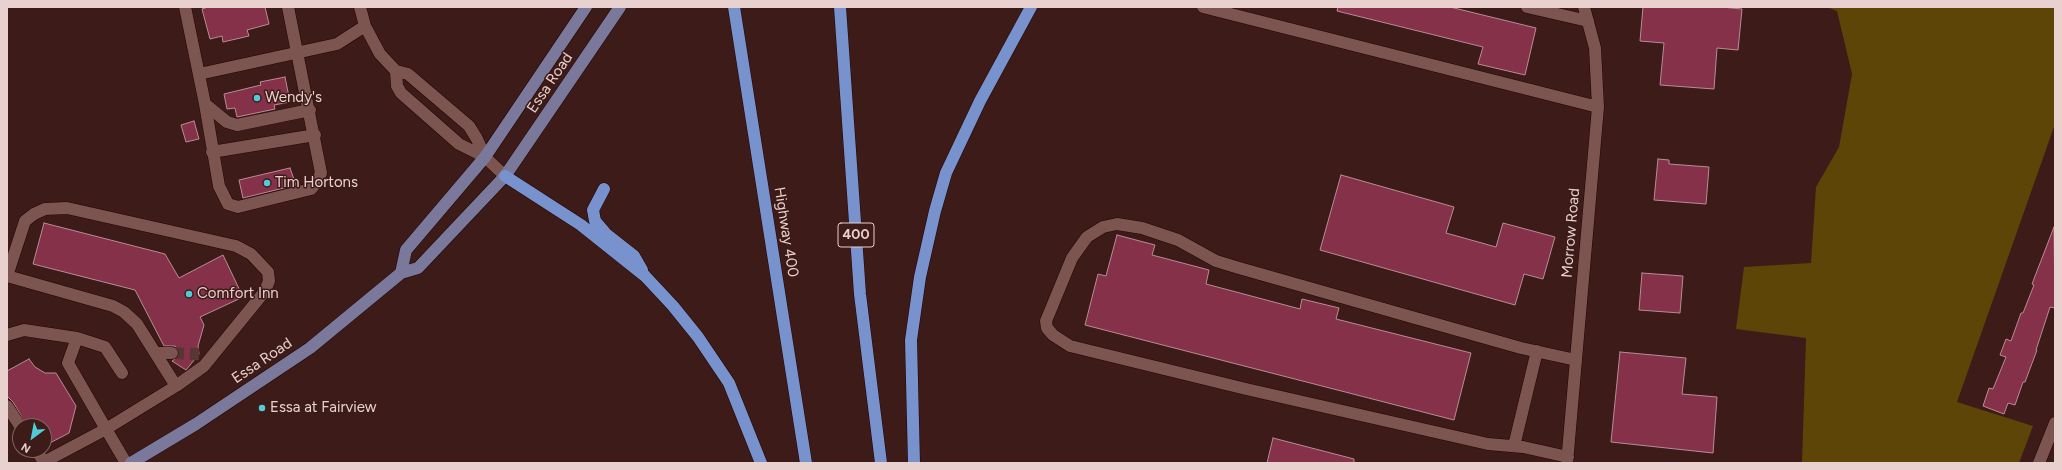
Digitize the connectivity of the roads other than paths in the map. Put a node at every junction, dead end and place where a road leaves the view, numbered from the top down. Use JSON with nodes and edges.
{"nodes":[{"id":1,"x":185,"y":7,"type":"edge"},
{"id":2,"x":288,"y":7,"type":"edge"},
{"id":3,"x":360,"y":7,"type":"edge"},
{"id":4,"x":586,"y":7,"type":"edge"},
{"id":5,"x":620,"y":7,"type":"edge"},
{"id":6,"x":734,"y":7,"type":"edge"},
{"id":7,"x":840,"y":7,"type":"edge"},
{"id":8,"x":1031,"y":7,"type":"edge"},
{"id":9,"x":1203,"y":7,"type":"edge"},
{"id":10,"x":1527,"y":7,"type":"edge"},
{"id":11,"x":1584,"y":7,"type":"edge"},
{"id":12,"x":1588,"y":20,"type":"junction"},
{"id":13,"x":365,"y":26,"type":"junction"},
{"id":14,"x":298,"y":52,"type":"junction"},
{"id":15,"x":396,"y":71,"type":"junction"},
{"id":16,"x":199,"y":74,"type":"junction"},
{"id":17,"x":205,"y":104,"type":"junction"},
{"id":18,"x":1598,"y":107,"type":"junction"},
{"id":19,"x":310,"y":110,"type":"junction"},
{"id":20,"x":315,"y":135,"type":"junction"},
{"id":21,"x":212,"y":152,"type":"junction"},
{"id":22,"x":485,"y":158,"type":"junction"},
{"id":23,"x":506,"y":176,"type":"junction"},
{"id":24,"x":604,"y":189,"type":"dead end"},
{"id":25,"x":401,"y":273,"type":"junction"},
{"id":26,"x":645,"y":276,"type":"junction"},
{"id":27,"x":7,"y":335,"type":"edge"},
{"id":28,"x":77,"y":338,"type":"junction"},
{"id":29,"x":1537,"y":352,"type":"junction"},
{"id":30,"x":155,"y":353,"type":"junction"},
{"id":31,"x":172,"y":353,"type":"tunnel mouth"},
{"id":32,"x":199,"y":354,"type":"tunnel mouth"},
{"id":33,"x":214,"y":355,"type":"junction"},
{"id":34,"x":1576,"y":360,"type":"junction"},
{"id":35,"x":122,"y":373,"type":"dead end"},
{"id":36,"x":176,"y":386,"type":"junction"},
{"id":37,"x":7,"y":406,"type":"edge"},
{"id":38,"x":15,"y":418,"type":"edge"},
{"id":39,"x":2055,"y":424,"type":"edge"},
{"id":40,"x":106,"y":429,"type":"junction"},
{"id":41,"x":1514,"y":446,"type":"junction"},
{"id":42,"x":41,"y":458,"type":"edge"},
{"id":43,"x":52,"y":458,"type":"edge"},
{"id":44,"x":52,"y":458,"type":"edge"},
{"id":45,"x":1568,"y":460,"type":"edge"},
{"id":46,"x":126,"y":463,"type":"edge"},
{"id":47,"x":132,"y":463,"type":"edge"},
{"id":48,"x":761,"y":463,"type":"edge"},
{"id":49,"x":806,"y":463,"type":"edge"},
{"id":50,"x":880,"y":463,"type":"edge"},
{"id":51,"x":914,"y":463,"type":"edge"},
{"id":52,"x":2039,"y":463,"type":"edge"}],
"edges":[{"from":1,"to":16,"type":"street"},
{"from":2,"to":14,"type":"street"},
{"from":3,"to":13,"type":"street"},
{"from":4,"to":22,"type":"main road","name":"Essa Road"},
{"from":5,"to":23,"type":"main road","name":"Essa Road"},
{"from":6,"to":49,"type":"highway","name":"Highway 400"},
{"from":7,"to":50,"type":"highway","number":"400"},
{"from":8,"to":51,"type":"highway"},
{"from":9,"to":18,"type":"street"},
{"from":10,"to":12,"type":"street"},
{"from":11,"to":12,"type":"street","name":"Morrow Road"},
{"from":12,"to":18,"type":"street","name":"Morrow Road"},
{"from":13,"to":14,"type":"street"},
{"from":13,"to":15,"type":"street"},
{"from":14,"to":16,"type":"street"},
{"from":14,"to":19,"type":"street"},
{"from":15,"to":22,"type":"street"},
{"from":15,"to":22,"type":"street"},
{"from":16,"to":17,"type":"street"},
{"from":17,"to":19,"type":"street"},
{"from":17,"to":21,"type":"street"},
{"from":18,"to":34,"type":"street","name":"Morrow Road"},
{"from":19,"to":20,"type":"street"},
{"from":20,"to":21,"type":"street"},
{"from":20,"to":21,"type":"street"},
{"from":22,"to":23,"type":"street"},
{"from":22,"to":25,"type":"main road","name":"Essa Road"},
{"from":23,"to":25,"type":"main road","name":"Essa Road"},
{"from":23,"to":26,"type":"highway"},
{"from":24,"to":26,"type":"highway"},
{"from":25,"to":47,"type":"main road","name":"Essa Road"},
{"from":26,"to":48,"type":"highway"},
{"from":27,"to":28,"type":"street"},
{"from":28,"to":35,"type":"street"},
{"from":28,"to":40,"type":"street"},
{"from":29,"to":34,"type":"street"},
{"from":29,"to":41,"type":"street"},
{"from":29,"to":41,"type":"street"},
{"from":30,"to":31,"type":"street"},
{"from":30,"to":33,"type":"street"},
{"from":30,"to":36,"type":"street"},
{"from":32,"to":33,"type":"street"},
{"from":33,"to":36,"type":"street"},
{"from":34,"to":45,"type":"street","name":"Morrow Road"},
{"from":36,"to":40,"type":"street"},
{"from":37,"to":38,"type":"street"},
{"from":39,"to":52,"type":"street"},
{"from":40,"to":43,"type":"street"},
{"from":40,"to":46,"type":"street"},
{"from":41,"to":45,"type":"street"},
{"from":42,"to":44,"type":"street"}]}
